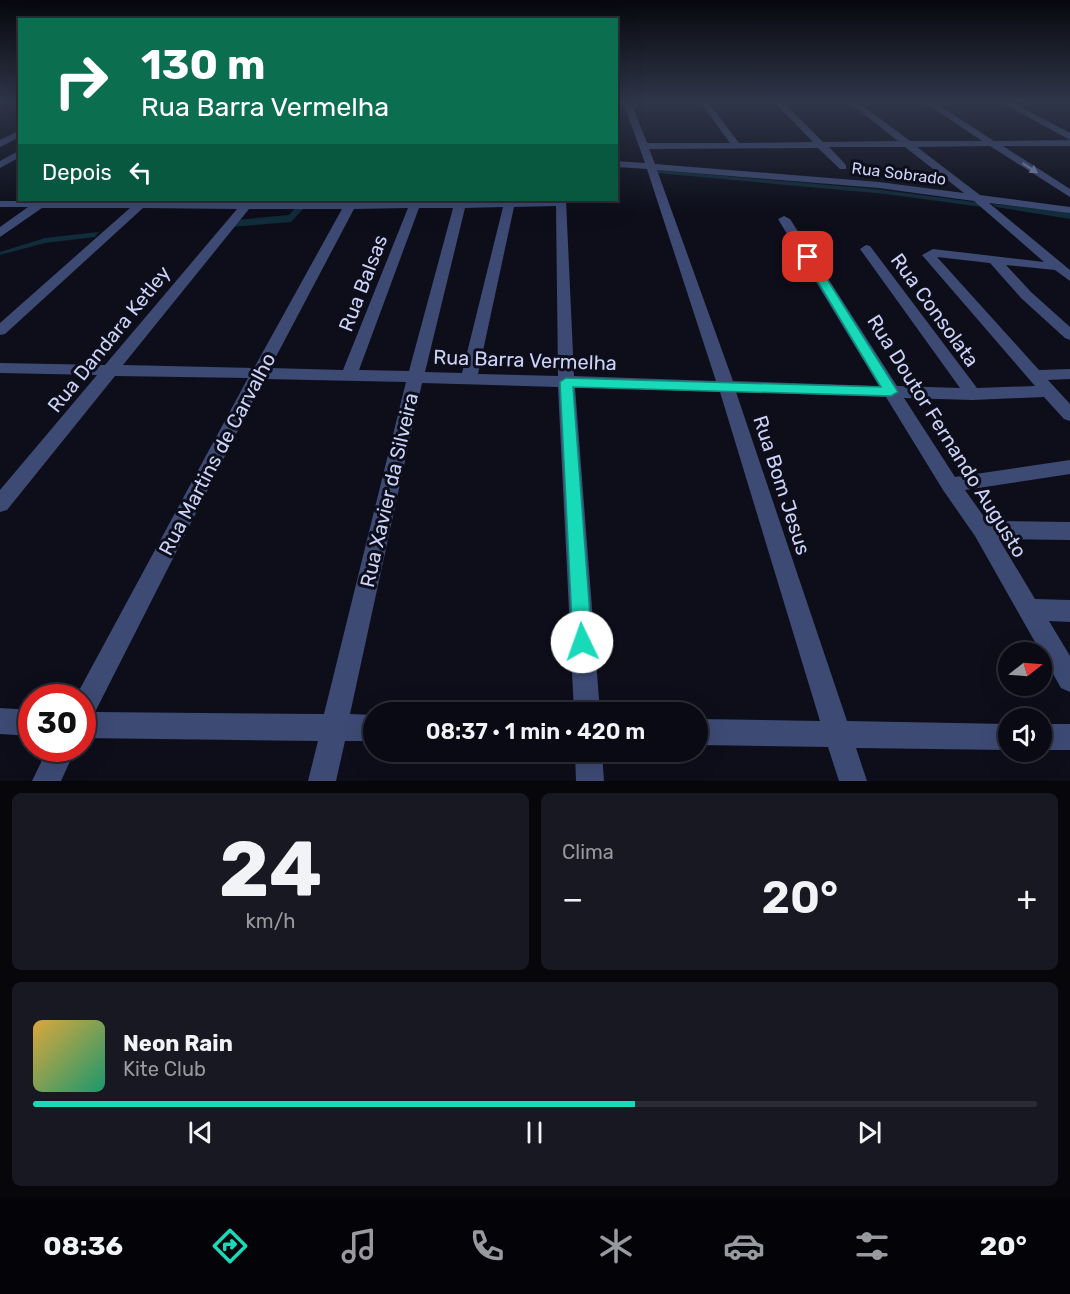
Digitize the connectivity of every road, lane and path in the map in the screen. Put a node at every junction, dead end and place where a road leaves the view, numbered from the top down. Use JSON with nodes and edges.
{"nodes":[{"id":1,"x":641,"y":138,"type":"edge"},
{"id":2,"x":731,"y":138,"type":"edge"},
{"id":3,"x":814,"y":138,"type":"edge"},
{"id":4,"x":899,"y":138,"type":"edge"},
{"id":5,"x":984,"y":138,"type":"edge"},
{"id":6,"x":1070,"y":143,"type":"edge"},
{"id":7,"x":992,"y":144,"type":"junction"},
{"id":8,"x":907,"y":145,"type":"junction"},
{"id":9,"x":644,"y":146,"type":"junction"},
{"id":10,"x":736,"y":146,"type":"junction"},
{"id":11,"x":822,"y":146,"type":"junction"},
{"id":12,"x":18,"y":154,"type":"edge"},
{"id":13,"x":618,"y":164,"type":"edge"},
{"id":14,"x":0,"y":165,"type":"edge"},
{"id":15,"x":843,"y":167,"type":"dead end"},
{"id":16,"x":618,"y":170,"type":"edge"},
{"id":17,"x":653,"y":170,"type":"junction"},
{"id":18,"x":1070,"y":194,"type":"edge"},
{"id":19,"x":977,"y":198,"type":"junction"},
{"id":20,"x":561,"y":201,"type":"edge"},
{"id":21,"x":43,"y":202,"type":"edge"},
{"id":22,"x":143,"y":202,"type":"edge"},
{"id":23,"x":248,"y":202,"type":"edge"},
{"id":24,"x":461,"y":202,"type":"edge"},
{"id":25,"x":352,"y":203,"type":"edge"},
{"id":26,"x":509,"y":203,"type":"junction"},
{"id":27,"x":0,"y":204,"type":"edge"},
{"id":28,"x":414,"y":206,"type":"junction"},
{"id":29,"x":989,"y":209,"type":"junction"},
{"id":30,"x":1070,"y":210,"type":"edge"},
{"id":31,"x":784,"y":219,"type":"dead end"},
{"id":32,"x":0,"y":233,"type":"edge"},
{"id":33,"x":866,"y":249,"type":"dead end"},
{"id":34,"x":994,"y":260,"type":"junction"},
{"id":35,"x":1058,"y":267,"type":"junction"},
{"id":36,"x":1070,"y":277,"type":"edge"},
{"id":37,"x":0,"y":331,"type":"edge"},
{"id":38,"x":1070,"y":335,"type":"edge"},
{"id":39,"x":0,"y":368,"type":"edge"},
{"id":40,"x":111,"y":369,"type":"junction"},
{"id":41,"x":259,"y":373,"type":"junction"},
{"id":42,"x":1070,"y":374,"type":"edge"},
{"id":43,"x":349,"y":375,"type":"junction"},
{"id":44,"x":1034,"y":375,"type":"junction"},
{"id":45,"x":415,"y":378,"type":"junction"},
{"id":46,"x":469,"y":379,"type":"junction"},
{"id":47,"x":566,"y":382,"type":"junction"},
{"id":48,"x":727,"y":388,"type":"junction"},
{"id":49,"x":1049,"y":391,"type":"junction"},
{"id":50,"x":891,"y":392,"type":"junction"},
{"id":51,"x":973,"y":394,"type":"junction"},
{"id":52,"x":1070,"y":414,"type":"edge"},
{"id":53,"x":1070,"y":467,"type":"edge"},
{"id":54,"x":950,"y":485,"type":"junction"},
{"id":55,"x":0,"y":504,"type":"edge"},
{"id":56,"x":982,"y":530,"type":"junction"},
{"id":57,"x":1070,"y":531,"type":"edge"},
{"id":58,"x":1029,"y":610,"type":"junction"},
{"id":59,"x":1070,"y":611,"type":"edge"},
{"id":60,"x":1070,"y":678,"type":"edge"},
{"id":61,"x":96,"y":684,"type":"edge"},
{"id":62,"x":586,"y":702,"type":"edge"},
{"id":63,"x":0,"y":721,"type":"edge"},
{"id":64,"x":18,"y":722,"type":"edge"},
{"id":65,"x":96,"y":725,"type":"edge"},
{"id":66,"x":334,"y":728,"type":"junction"},
{"id":67,"x":363,"y":728,"type":"edge"},
{"id":68,"x":708,"y":732,"type":"edge"},
{"id":69,"x":838,"y":734,"type":"junction"},
{"id":70,"x":998,"y":737,"type":"edge"},
{"id":71,"x":1052,"y":737,"type":"edge"},
{"id":72,"x":1070,"y":737,"type":"edge"},
{"id":73,"x":56,"y":762,"type":"edge"},
{"id":74,"x":589,"y":762,"type":"edge"},
{"id":75,"x":46,"y":781,"type":"edge"},
{"id":76,"x":321,"y":781,"type":"edge"},
{"id":77,"x":590,"y":781,"type":"edge"},
{"id":78,"x":853,"y":781,"type":"edge"}],
"edges":[{"from":1,"to":9,"type":"street","name":"Rua Bom Jesus"},
{"from":2,"to":10,"type":"street"},
{"from":3,"to":11,"type":"street"},
{"from":4,"to":8,"type":"street"},
{"from":5,"to":7,"type":"street"},
{"from":6,"to":7,"type":"street"},
{"from":7,"to":8,"type":"street"},
{"from":7,"to":18,"type":"street","one_way":true},
{"from":8,"to":11,"type":"street"},
{"from":8,"to":19,"type":"street"},
{"from":9,"to":10,"type":"street"},
{"from":9,"to":17,"type":"street","name":"Rua Bom Jesus"},
{"from":10,"to":11,"type":"street"},
{"from":11,"to":15,"type":"street"},
{"from":12,"to":14,"type":"street"},
{"from":13,"to":17,"type":"street","name":"Rua Sobrado"},
{"from":16,"to":17,"type":"street"},
{"from":17,"to":19,"type":"street","name":"Rua Sobrado"},
{"from":17,"to":29,"type":"street"},
{"from":17,"to":48,"type":"street","name":"Rua Bom Jesus"},
{"from":19,"to":29,"type":"street"},
{"from":19,"to":30,"type":"street","name":"Rua Sobrado"},
{"from":20,"to":26,"type":"street"},
{"from":20,"to":47,"type":"street"},
{"from":21,"to":22,"type":"street"},
{"from":21,"to":27,"type":"street"},
{"from":21,"to":32,"type":"street"},
{"from":22,"to":23,"type":"street"},
{"from":22,"to":37,"type":"street"},
{"from":23,"to":25,"type":"street"},
{"from":23,"to":40,"type":"street","name":"Rua Dandara Ketley"},
{"from":24,"to":26,"type":"street"},
{"from":24,"to":28,"type":"street"},
{"from":24,"to":45,"type":"street","name":"Rua Xavier da Silveira"},
{"from":25,"to":28,"type":"street"},
{"from":25,"to":41,"type":"street","name":"Rua Martins de Carvalho"},
{"from":26,"to":46,"type":"street"},
{"from":28,"to":43,"type":"street","name":"Rua Balsas"},
{"from":29,"to":35,"type":"street"},
{"from":31,"to":50,"type":"street","name":"Rua Doutor Fernando Augusto"},
{"from":33,"to":51,"type":"street","name":"Rua Consolata"},
{"from":34,"to":35,"type":"street"},
{"from":34,"to":38,"type":"street"},
{"from":34,"to":44,"type":"street"},
{"from":35,"to":36,"type":"street"},
{"from":39,"to":40,"type":"street","name":"Rua Barra Vermelha"},
{"from":40,"to":41,"type":"street","name":"Rua Barra Vermelha"},
{"from":40,"to":55,"type":"street","name":"Rua Dandara Ketley"},
{"from":41,"to":43,"type":"street","name":"Rua Barra Vermelha"},
{"from":41,"to":61,"type":"street","name":"Rua Martins de Carvalho"},
{"from":42,"to":44,"type":"street"},
{"from":43,"to":45,"type":"street","name":"Rua Barra Vermelha"},
{"from":44,"to":49,"type":"street"},
{"from":45,"to":46,"type":"street","name":"Rua Barra Vermelha"},
{"from":45,"to":66,"type":"street","name":"Rua Xavier da Silveira"},
{"from":46,"to":47,"type":"street","name":"Rua Barra Vermelha"},
{"from":47,"to":48,"type":"street","name":"Rua Barra Vermelha"},
{"from":47,"to":62,"type":"street"},
{"from":48,"to":50,"type":"street","name":"Rua Barra Vermelha"},
{"from":48,"to":69,"type":"street","name":"Rua Bom Jesus"},
{"from":49,"to":51,"type":"street","name":"Rua Barra Vermelha"},
{"from":49,"to":52,"type":"street"},
{"from":50,"to":51,"type":"street","name":"Rua Barra Vermelha"},
{"from":50,"to":54,"type":"street","name":"Rua Doutor Fernando Augusto"},
{"from":53,"to":54,"type":"street"},
{"from":54,"to":56,"type":"street","name":"Rua Doutor Fernando Augusto"},
{"from":56,"to":57,"type":"street"},
{"from":56,"to":58,"type":"street","name":"Rua Doutor Fernando Augusto"},
{"from":58,"to":59,"type":"street"},
{"from":58,"to":60,"type":"street","name":"Rua Doutor Fernando Augusto"},
{"from":63,"to":64,"type":"street"},
{"from":65,"to":66,"type":"street"},
{"from":66,"to":67,"type":"street"},
{"from":66,"to":76,"type":"street","name":"Rua Xavier da Silveira"},
{"from":68,"to":69,"type":"street"},
{"from":69,"to":70,"type":"street"},
{"from":69,"to":78,"type":"street","name":"Rua Bom Jesus"},
{"from":71,"to":72,"type":"street"},
{"from":73,"to":75,"type":"street"},
{"from":74,"to":77,"type":"street"}]}
